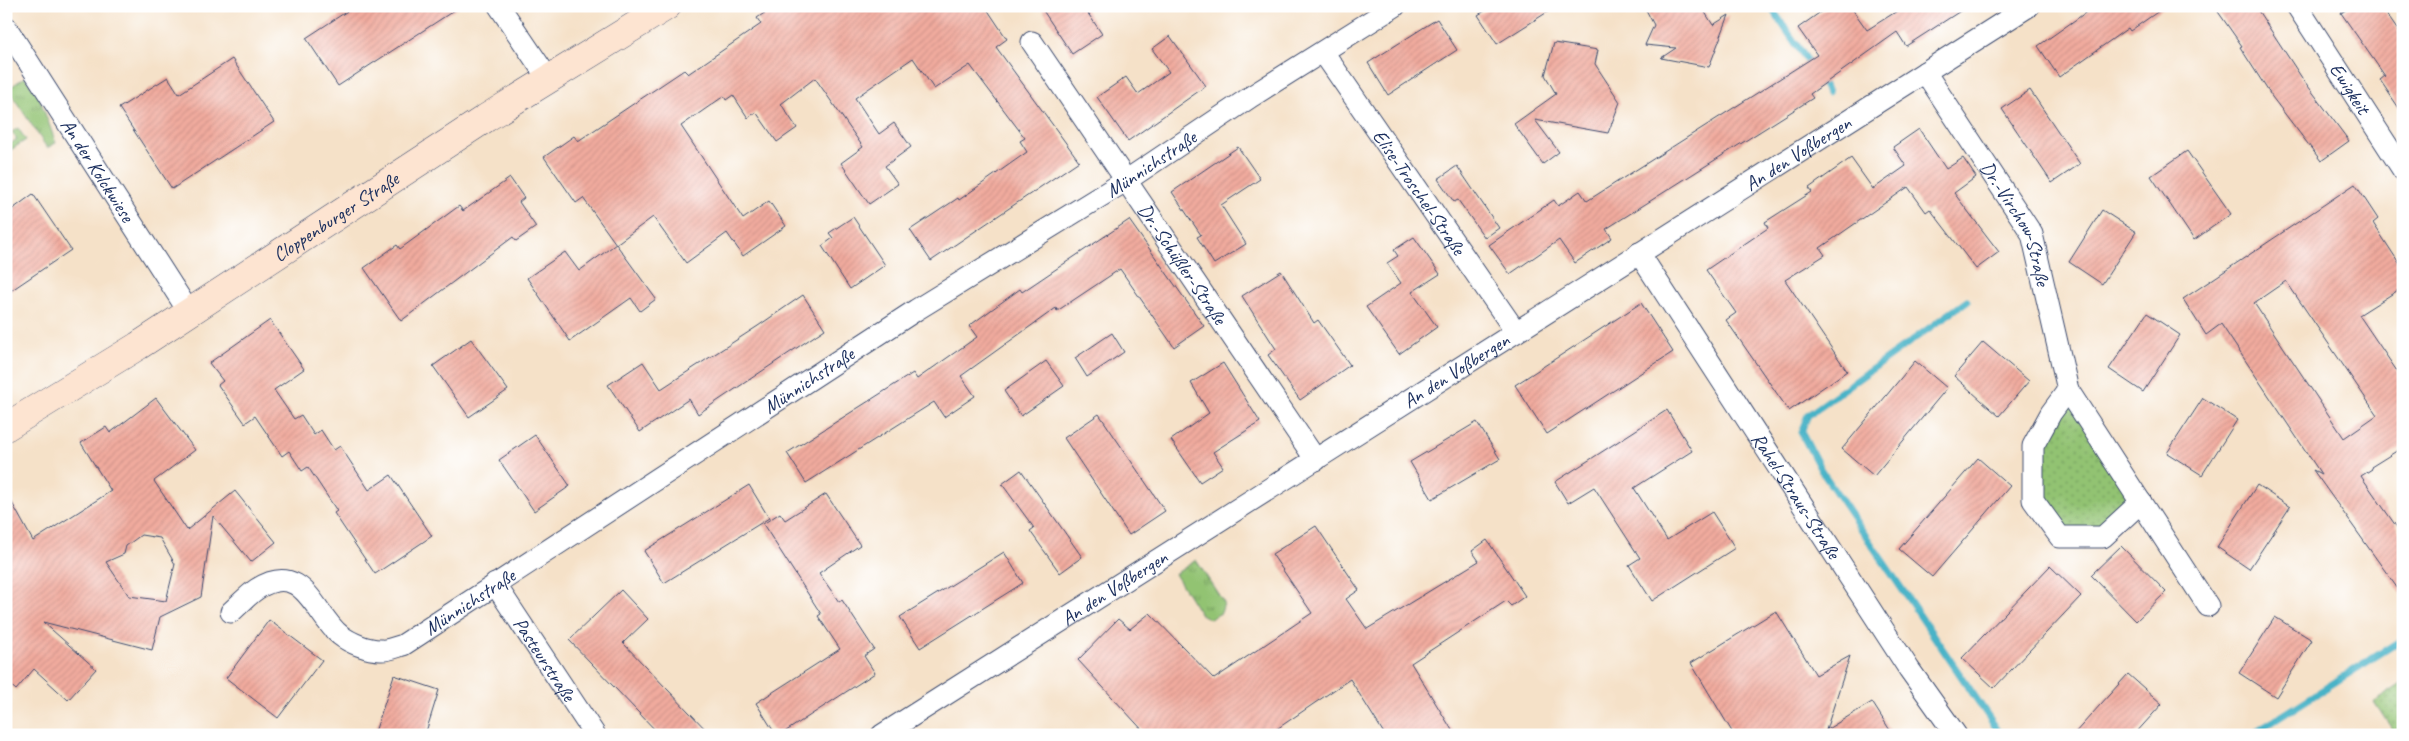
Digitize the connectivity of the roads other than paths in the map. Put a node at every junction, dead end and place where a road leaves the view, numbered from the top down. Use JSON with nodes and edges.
{"nodes":[{"id":1,"x":499,"y":6,"type":"edge"},
{"id":2,"x":667,"y":6,"type":"edge"},
{"id":3,"x":1395,"y":6,"type":"edge"},
{"id":4,"x":2029,"y":6,"type":"edge"},
{"id":5,"x":2297,"y":6,"type":"edge"},
{"id":6,"x":6,"y":27,"type":"edge"},
{"id":7,"x":1032,"y":42,"type":"dead end"},
{"id":8,"x":1323,"y":52,"type":"junction"},
{"id":9,"x":1925,"y":72,"type":"junction"},
{"id":10,"x":549,"y":80,"type":"junction"},
{"id":11,"x":2403,"y":170,"type":"edge"},
{"id":12,"x":1127,"y":180,"type":"junction"},
{"id":13,"x":1639,"y":253,"type":"junction"},
{"id":14,"x":189,"y":312,"type":"junction"},
{"id":15,"x":1516,"y":332,"type":"junction"},
{"id":16,"x":2068,"y":390,"type":"junction"},
{"id":17,"x":6,"y":427,"type":"edge"},
{"id":18,"x":1316,"y":460,"type":"junction"},
{"id":19,"x":2141,"y":502,"type":"junction"},
{"id":20,"x":495,"y":584,"type":"junction"},
{"id":21,"x":2208,"y":606,"type":"dead end"},
{"id":22,"x":231,"y":612,"type":"dead end"},
{"id":23,"x":595,"y":735,"type":"edge"},
{"id":24,"x":882,"y":735,"type":"edge"},
{"id":25,"x":1956,"y":735,"type":"edge"}],
"edges":[{"from":1,"to":10,"type":"street"},
{"from":2,"to":10,"type":"main road","name":"Cloppenburger Straße"},
{"from":3,"to":8,"type":"street","name":"Münnichstraße"},
{"from":4,"to":9,"type":"street","name":"An den Voßbergen"},
{"from":5,"to":11,"type":"street","name":"Ewigkeit"},
{"from":6,"to":14,"type":"street","name":"An der Kolckwiese"},
{"from":7,"to":12,"type":"street","name":"Dr.-Schüßler-Straße"},
{"from":8,"to":12,"type":"street","name":"Münnichstraße"},
{"from":8,"to":15,"type":"street","name":"Elise-Troschel-Straße"},
{"from":9,"to":13,"type":"street","name":"An den Voßbergen"},
{"from":9,"to":16,"type":"street","name":"Dr.-Virchow-Straße"},
{"from":10,"to":14,"type":"main road","name":"Cloppenburger Straße"},
{"from":12,"to":18,"type":"street","name":"Dr.-Schüßler-Straße"},
{"from":12,"to":20,"type":"street","name":"Münnichstraße"},
{"from":13,"to":15,"type":"street","name":"An den Voßbergen"},
{"from":13,"to":25,"type":"street","name":"Rahel-Straus-Straße"},
{"from":14,"to":17,"type":"main road","name":"Cloppenburger Straße"},
{"from":15,"to":18,"type":"street","name":"An den Voßbergen"},
{"from":16,"to":19,"type":"street","name":"Dr.-Virchow-Straße"},
{"from":16,"to":19,"type":"street"},
{"from":18,"to":24,"type":"street","name":"An den Voßbergen"},
{"from":19,"to":21,"type":"street","name":"Dr.-Virchow-Straße"},
{"from":20,"to":22,"type":"street","name":"Münnichstraße"},
{"from":20,"to":23,"type":"street","name":"Pasteurstraße"}]}
